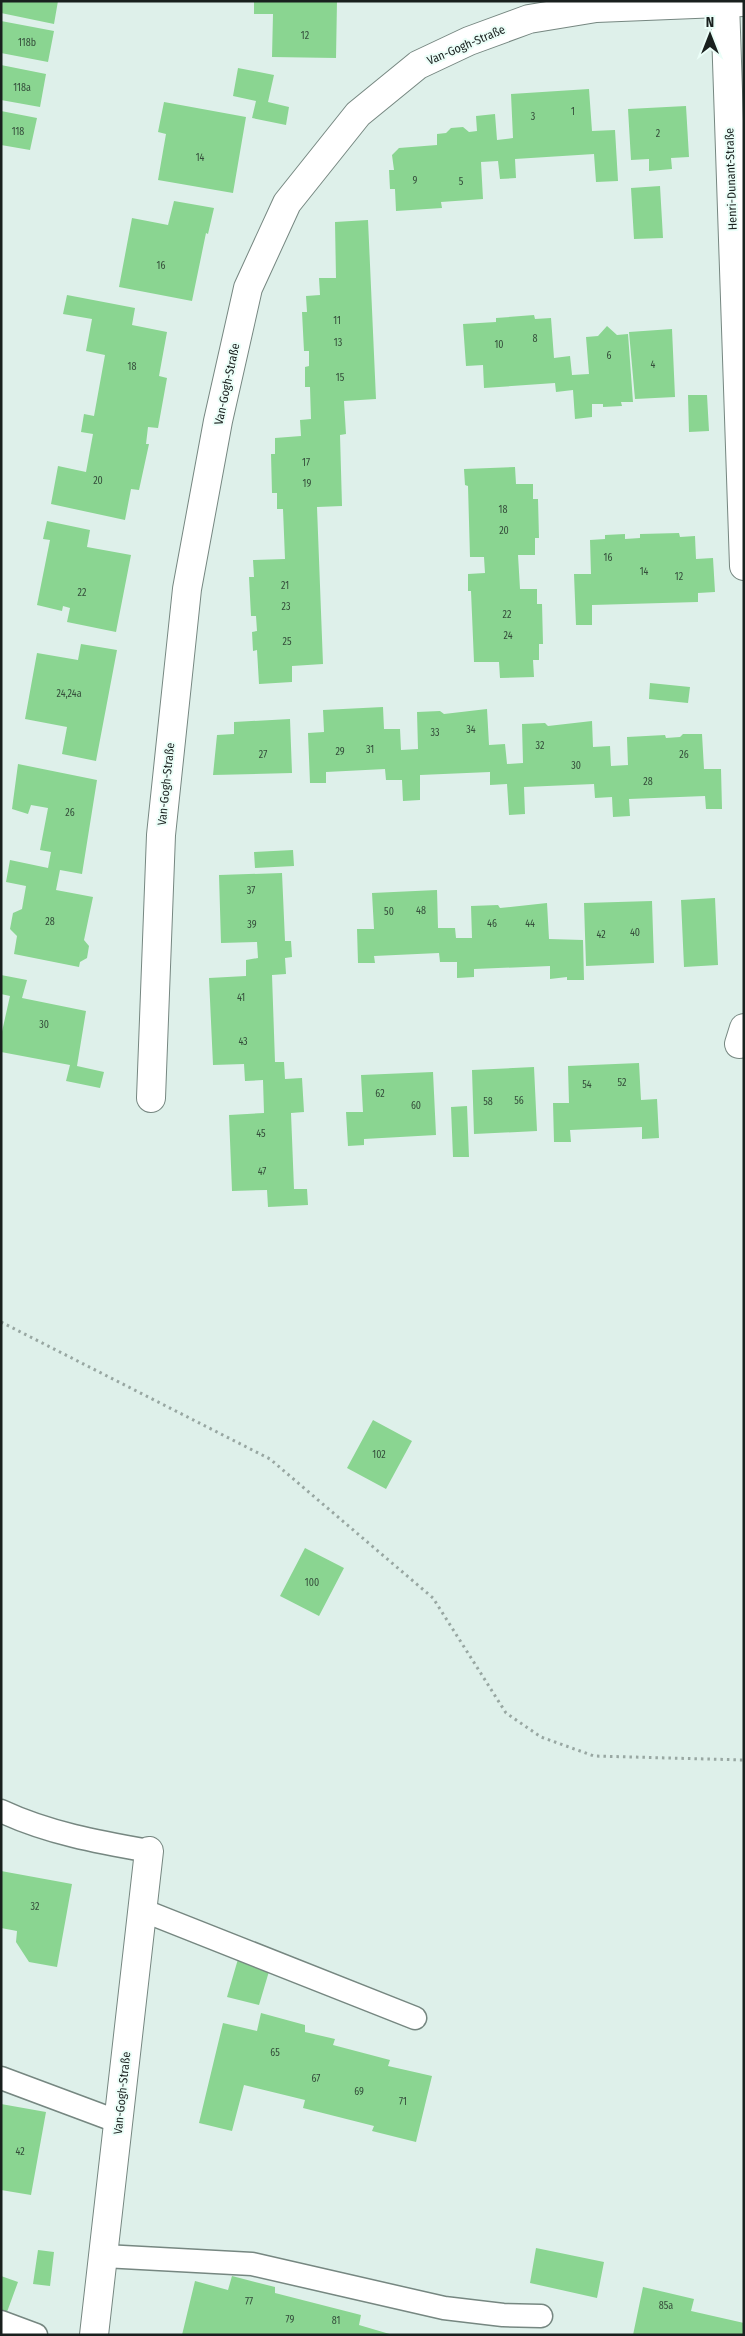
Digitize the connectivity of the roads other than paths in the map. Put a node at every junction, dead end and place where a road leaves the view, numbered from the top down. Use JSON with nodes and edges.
{"nodes":[{"id":1,"x":725,"y":2,"type":"edge"},
{"id":2,"x":744,"y":2,"type":"edge"},
{"id":3,"x":744,"y":566,"type":"edge"},
{"id":4,"x":151,"y":1098,"type":"dead end"},
{"id":5,"x":1,"y":1811,"type":"edge"},
{"id":6,"x":149,"y":1851,"type":"joint"},
{"id":7,"x":142,"y":1910,"type":"junction"},
{"id":8,"x":415,"y":2018,"type":"dead end"},
{"id":9,"x":1,"y":2078,"type":"edge"},
{"id":10,"x":119,"y":2122,"type":"junction"},
{"id":11,"x":104,"y":2256,"type":"junction"},
{"id":12,"x":541,"y":2316,"type":"dead end"},
{"id":13,"x":1,"y":2322,"type":"edge"},
{"id":14,"x":36,"y":2335,"type":"edge"},
{"id":15,"x":94,"y":2335,"type":"edge"}],
"edges":[{"from":1,"to":2,"type":"street","name":"Van-Gogh-Straße"},
{"from":1,"to":3,"type":"street","name":"Henri-Dunant-Straße"},
{"from":1,"to":4,"type":"street","name":"Van-Gogh-Straße"},
{"from":5,"to":6,"type":"lane"},
{"from":6,"to":7,"type":"street","name":"Van-Gogh-Straße"},
{"from":7,"to":8,"type":"lane"},
{"from":7,"to":10,"type":"street","name":"Van-Gogh-Straße"},
{"from":9,"to":10,"type":"lane"},
{"from":10,"to":11,"type":"street","name":"Van-Gogh-Straße"},
{"from":11,"to":12,"type":"lane"},
{"from":11,"to":15,"type":"street","name":"Van-Gogh-Straße"},
{"from":13,"to":14,"type":"lane"}]}
